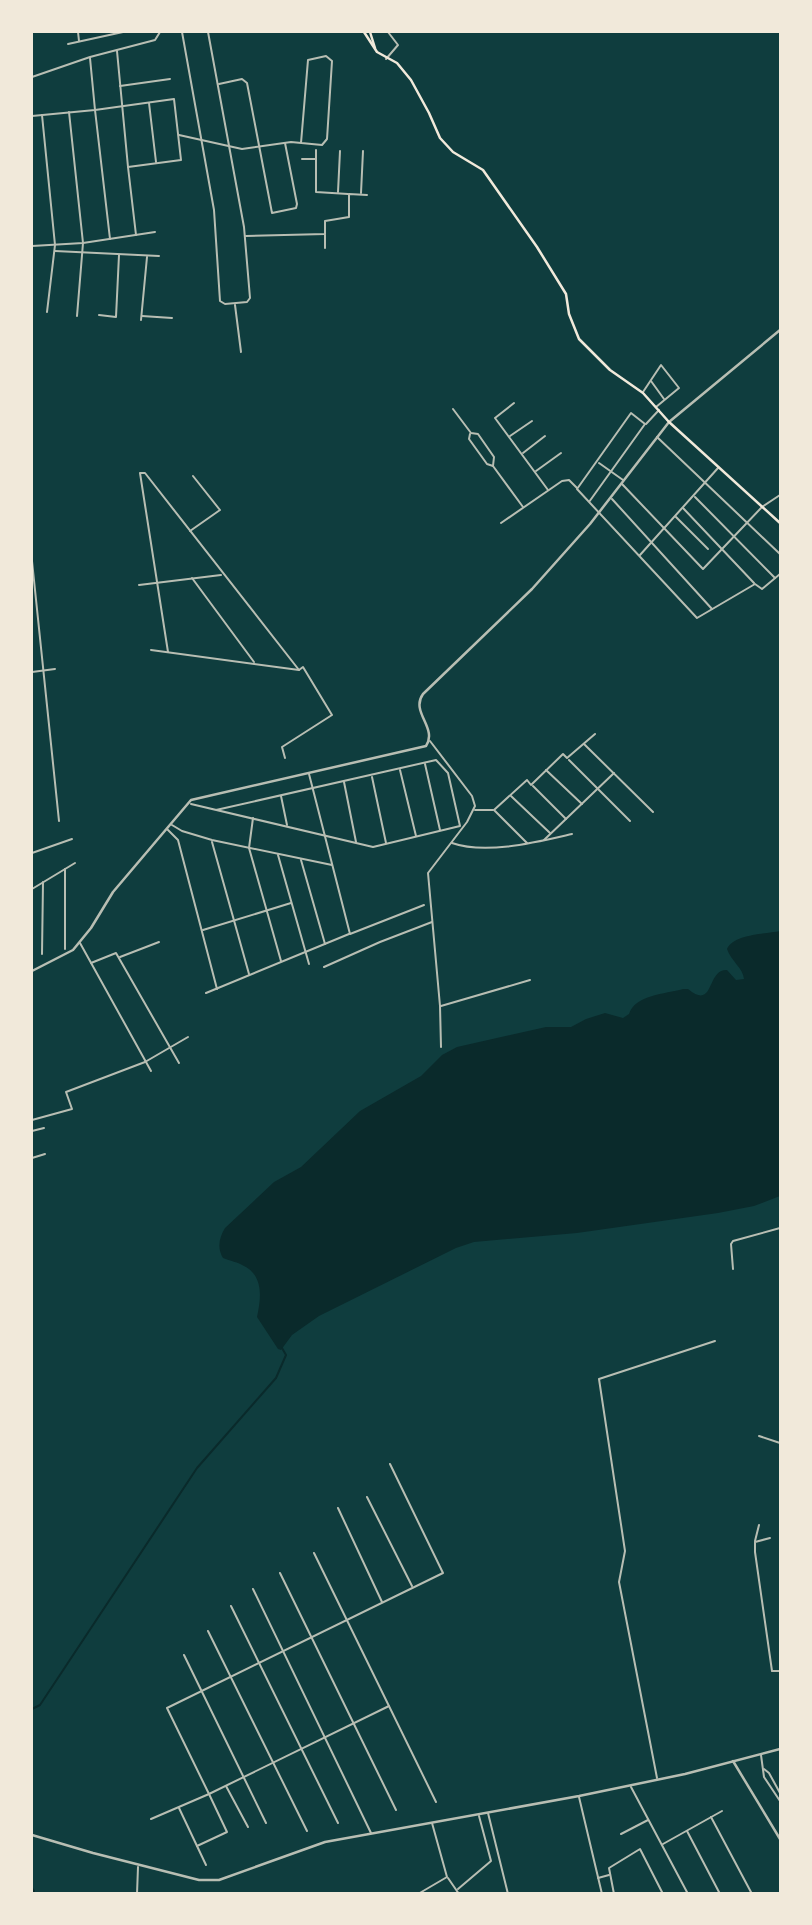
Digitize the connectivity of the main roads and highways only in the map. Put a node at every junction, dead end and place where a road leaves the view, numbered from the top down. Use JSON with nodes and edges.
{"nodes":[{"id":1,"x":364,"y":32,"type":"edge"},
{"id":2,"x":370,"y":32,"type":"edge"},
{"id":3,"x":377,"y":52,"type":"junction"},
{"id":4,"x":780,"y":523,"type":"edge"}],
"edges":[{"from":1,"to":3,"type":"main road"},
{"from":2,"to":3,"type":"main road"},
{"from":3,"to":4,"type":"main road"}]}
